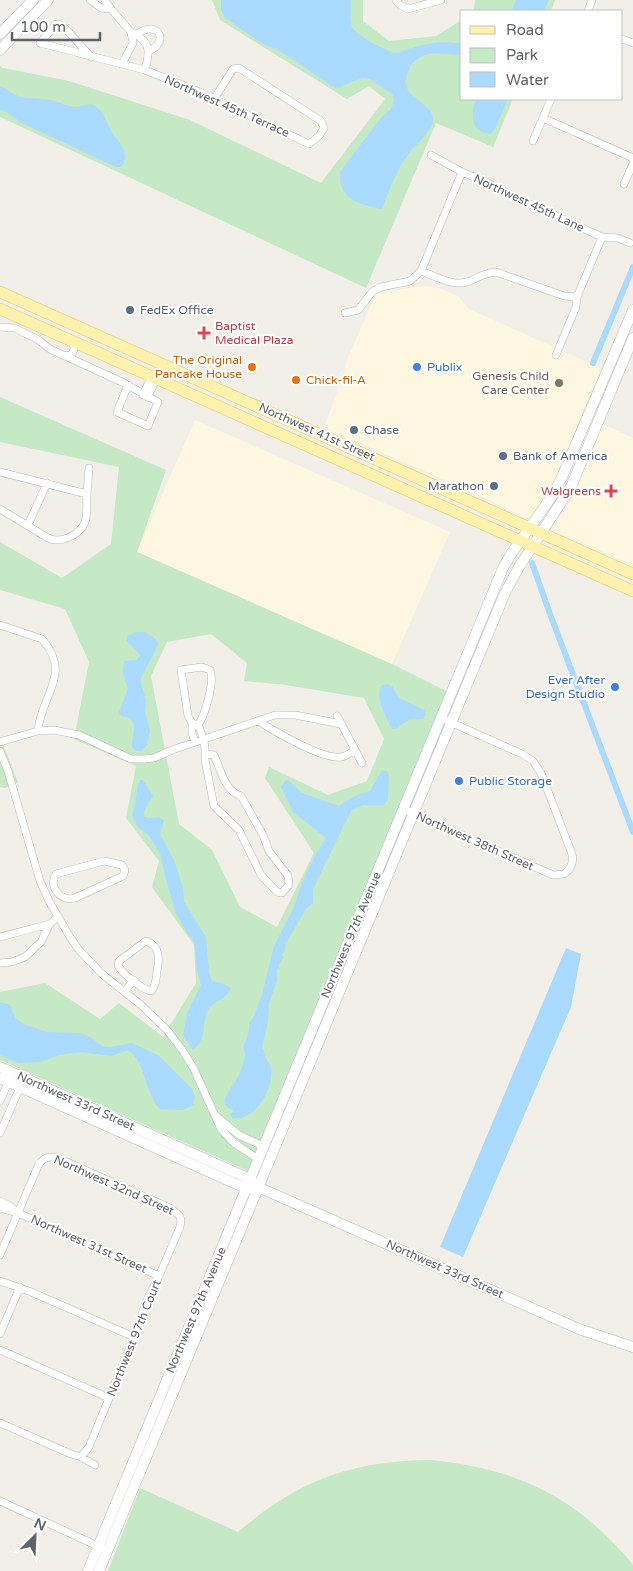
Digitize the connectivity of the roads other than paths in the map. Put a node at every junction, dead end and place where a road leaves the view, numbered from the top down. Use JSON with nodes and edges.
{"nodes":[{"id":1,"x":33,"y":0,"type":"edge"},
{"id":2,"x":48,"y":0,"type":"edge"},
{"id":3,"x":90,"y":0,"type":"edge"},
{"id":4,"x":105,"y":0,"type":"edge"},
{"id":5,"x":396,"y":0,"type":"edge"},
{"id":6,"x":441,"y":0,"type":"edge"},
{"id":7,"x":111,"y":9,"type":"junction"},
{"id":8,"x":134,"y":33,"type":"junction"},
{"id":9,"x":0,"y":34,"type":"edge"},
{"id":10,"x":0,"y":50,"type":"edge"},
{"id":11,"x":149,"y":51,"type":"junction"},
{"id":12,"x":91,"y":57,"type":"junction"},
{"id":13,"x":122,"y":64,"type":"junction"},
{"id":14,"x":145,"y":70,"type":"junction"},
{"id":15,"x":214,"y":99,"type":"junction"},
{"id":16,"x":551,"y":100,"type":"edge"},
{"id":17,"x":543,"y":118,"type":"junction"},
{"id":18,"x":533,"y":142,"type":"dead end"},
{"id":19,"x":431,"y":154,"type":"dead end"},
{"id":20,"x":633,"y":158,"type":"edge"},
{"id":21,"x":633,"y":164,"type":"edge"},
{"id":22,"x":462,"y":172,"type":"junction"},
{"id":23,"x":624,"y":184,"type":"dead end"},
{"id":24,"x":602,"y":237,"type":"junction"},
{"id":25,"x":630,"y":243,"type":"dead end"},
{"id":26,"x":421,"y":271,"type":"junction"},
{"id":27,"x":0,"y":292,"type":"edge"},
{"id":28,"x":577,"y":297,"type":"junction"},
{"id":29,"x":0,"y":309,"type":"edge"},
{"id":30,"x":633,"y":310,"type":"edge"},
{"id":31,"x":345,"y":313,"type":"dead end"},
{"id":32,"x":0,"y":327,"type":"edge"},
{"id":33,"x":633,"y":338,"type":"edge"},
{"id":34,"x":74,"y":342,"type":"junction"},
{"id":35,"x":556,"y":355,"type":"dead end"},
{"id":36,"x":66,"y":356,"type":"junction"},
{"id":37,"x":154,"y":378,"type":"junction"},
{"id":38,"x":128,"y":385,"type":"junction"},
{"id":39,"x":145,"y":396,"type":"junction"},
{"id":40,"x":89,"y":468,"type":"dead end"},
{"id":41,"x":0,"y":472,"type":"edge"},
{"id":42,"x":47,"y":483,"type":"junction"},
{"id":43,"x":87,"y":494,"type":"junction"},
{"id":44,"x":0,"y":508,"type":"edge"},
{"id":45,"x":28,"y":525,"type":"junction"},
{"id":46,"x":536,"y":530,"type":"junction"},
{"id":47,"x":521,"y":541,"type":"junction"},
{"id":48,"x":532,"y":546,"type":"junction"},
{"id":49,"x":633,"y":574,"type":"edge"},
{"id":50,"x":633,"y":591,"type":"edge"},
{"id":51,"x":0,"y":625,"type":"edge"},
{"id":52,"x":337,"y":716,"type":"dead end"},
{"id":53,"x":446,"y":720,"type":"junction"},
{"id":54,"x":258,"y":721,"type":"junction"},
{"id":55,"x":195,"y":724,"type":"junction"},
{"id":56,"x":341,"y":724,"type":"junction"},
{"id":57,"x":38,"y":730,"type":"junction"},
{"id":58,"x":204,"y":739,"type":"junction"},
{"id":59,"x":0,"y":742,"type":"edge"},
{"id":60,"x":195,"y":742,"type":"junction"},
{"id":61,"x":355,"y":750,"type":"junction"},
{"id":62,"x":0,"y":751,"type":"edge"},
{"id":63,"x":205,"y":754,"type":"junction"},
{"id":64,"x":362,"y":763,"type":"dead end"},
{"id":65,"x":403,"y":809,"type":"junction"},
{"id":66,"x":414,"y":814,"type":"junction"},
{"id":67,"x":56,"y":889,"type":"junction"},
{"id":68,"x":369,"y":891,"type":"junction"},
{"id":69,"x":45,"y":893,"type":"junction"},
{"id":70,"x":379,"y":896,"type":"junction"},
{"id":71,"x":57,"y":917,"type":"junction"},
{"id":72,"x":50,"y":924,"type":"junction"},
{"id":73,"x":0,"y":937,"type":"edge"},
{"id":74,"x":0,"y":963,"type":"edge"},
{"id":75,"x":134,"y":980,"type":"junction"},
{"id":76,"x":124,"y":992,"type":"junction"},
{"id":77,"x":312,"y":1043,"type":"junction"},
{"id":78,"x":0,"y":1067,"type":"edge"},
{"id":79,"x":7,"y":1078,"type":"edge"},
{"id":80,"x":22,"y":1083,"type":"junction"},
{"id":81,"x":0,"y":1101,"type":"edge"},
{"id":82,"x":216,"y":1116,"type":"junction"},
{"id":83,"x":0,"y":1133,"type":"edge"},
{"id":84,"x":264,"y":1146,"type":"junction"},
{"id":85,"x":258,"y":1159,"type":"junction"},
{"id":86,"x":248,"y":1183,"type":"junction"},
{"id":87,"x":258,"y":1187,"type":"junction"},
{"id":88,"x":0,"y":1201,"type":"edge"},
{"id":89,"x":0,"y":1208,"type":"edge"},
{"id":90,"x":18,"y":1213,"type":"junction"},
{"id":91,"x":180,"y":1217,"type":"joint"},
{"id":92,"x":0,"y":1256,"type":"edge"},
{"id":93,"x":159,"y":1276,"type":"junction"},
{"id":94,"x":0,"y":1281,"type":"edge"},
{"id":95,"x":20,"y":1287,"type":"junction"},
{"id":96,"x":0,"y":1334,"type":"edge"},
{"id":97,"x":134,"y":1337,"type":"junction"},
{"id":98,"x":633,"y":1347,"type":"edge"},
{"id":99,"x":0,"y":1350,"type":"edge"},
{"id":100,"x":109,"y":1398,"type":"junction"},
{"id":101,"x":0,"y":1423,"type":"edge"},
{"id":102,"x":81,"y":1457,"type":"junction"},
{"id":103,"x":95,"y":1465,"type":"dead end"},
{"id":104,"x":0,"y":1501,"type":"edge"},
{"id":105,"x":103,"y":1548,"type":"junction"},
{"id":106,"x":88,"y":1571,"type":"edge"},
{"id":107,"x":99,"y":1571,"type":"edge"}],
"edges":[{"from":1,"to":9,"type":"street"},
{"from":2,"to":10,"type":"street"},
{"from":3,"to":7,"type":"street"},
{"from":4,"to":7,"type":"street"},
{"from":5,"to":6,"type":"street"},
{"from":7,"to":8,"type":"street"},
{"from":8,"to":11,"type":"street"},
{"from":8,"to":11,"type":"street"},
{"from":8,"to":13,"type":"street"},
{"from":11,"to":14,"type":"street"},
{"from":12,"to":12,"type":"street","name":"Northwest 45th Terrace"},
{"from":12,"to":13,"type":"street","name":"Northwest 45th Terrace"},
{"from":13,"to":14,"type":"street","name":"Northwest 45th Terrace"},
{"from":14,"to":15,"type":"street","name":"Northwest 45th Terrace"},
{"from":15,"to":15,"type":"street","name":"Northwest 45th Terrace"},
{"from":16,"to":17,"type":"street"},
{"from":17,"to":18,"type":"street"},
{"from":17,"to":20,"type":"street"},
{"from":19,"to":22,"type":"street","name":"Northwest 45th Lane"},
{"from":21,"to":23,"type":"street"},
{"from":22,"to":24,"type":"street","name":"Northwest 45th Lane"},
{"from":22,"to":26,"type":"street"},
{"from":24,"to":25,"type":"street","name":"Northwest 45th Lane"},
{"from":24,"to":28,"type":"street"},
{"from":26,"to":28,"type":"street"},
{"from":26,"to":31,"type":"street"},
{"from":27,"to":46,"type":"main road","name":"Northwest 41st Street"},
{"from":28,"to":35,"type":"street"},
{"from":29,"to":34,"type":"main road","name":"Northwest 41st Street"},
{"from":30,"to":46,"type":"street","name":"Northwest 97th Avenue"},
{"from":32,"to":36,"type":"street"},
{"from":33,"to":46,"type":"street","name":"Northwest 97th Avenue"},
{"from":34,"to":36,"type":"street"},
{"from":34,"to":37,"type":"main road","name":"Northwest 41st Street"},
{"from":36,"to":38,"type":"street"},
{"from":37,"to":39,"type":"street"},
{"from":37,"to":47,"type":"main road","name":"Northwest 41st Street"},
{"from":38,"to":39,"type":"street"},
{"from":38,"to":39,"type":"street"},
{"from":40,"to":43,"type":"street"},
{"from":41,"to":42,"type":"street"},
{"from":42,"to":43,"type":"street"},
{"from":42,"to":45,"type":"street"},
{"from":43,"to":45,"type":"street"},
{"from":44,"to":45,"type":"street"},
{"from":46,"to":47,"type":"street","name":"Northwest 97th Avenue"},
{"from":46,"to":48,"type":"street","name":"Northwest 97th Avenue"},
{"from":46,"to":49,"type":"main road","name":"Northwest 41st Street"},
{"from":47,"to":48,"type":"main road","name":"Northwest 41st Street"},
{"from":47,"to":53,"type":"street","name":"Northwest 97th Avenue"},
{"from":48,"to":50,"type":"main road","name":"Northwest 41st Street"},
{"from":48,"to":53,"type":"street","name":"Northwest 97th Avenue"},
{"from":51,"to":57,"type":"street"},
{"from":52,"to":56,"type":"street"},
{"from":53,"to":65,"type":"street","name":"Northwest 97th Avenue"},
{"from":53,"to":66,"type":"street","name":"Northwest 97th Avenue"},
{"from":53,"to":66,"type":"street","name":"Northwest 38th Street"},
{"from":54,"to":56,"type":"street"},
{"from":54,"to":58,"type":"street"},
{"from":54,"to":61,"type":"street"},
{"from":55,"to":55,"type":"street"},
{"from":55,"to":58,"type":"street"},
{"from":55,"to":60,"type":"street"},
{"from":56,"to":61,"type":"street"},
{"from":57,"to":59,"type":"street"},
{"from":57,"to":60,"type":"street"},
{"from":58,"to":60,"type":"street"},
{"from":58,"to":63,"type":"street"},
{"from":61,"to":64,"type":"street"},
{"from":62,"to":69,"type":"street"},
{"from":63,"to":63,"type":"street"},
{"from":65,"to":66,"type":"street","name":"Northwest 38th Street"},
{"from":65,"to":68,"type":"street","name":"Northwest 97th Avenue"},
{"from":66,"to":70,"type":"street","name":"Northwest 97th Avenue"},
{"from":67,"to":67,"type":"street"},
{"from":67,"to":69,"type":"street"},
{"from":68,"to":70,"type":"street"},
{"from":68,"to":77,"type":"street","name":"Northwest 97th Avenue"},
{"from":69,"to":71,"type":"street"},
{"from":70,"to":77,"type":"street","name":"Northwest 97th Avenue"},
{"from":71,"to":72,"type":"street"},
{"from":71,"to":76,"type":"street"},
{"from":72,"to":73,"type":"street"},
{"from":72,"to":74,"type":"street"},
{"from":75,"to":75,"type":"street"},
{"from":75,"to":76,"type":"street"},
{"from":76,"to":82,"type":"street"},
{"from":77,"to":84,"type":"street","name":"Northwest 97th Avenue"},
{"from":77,"to":87,"type":"street","name":"Northwest 97th Avenue"},
{"from":78,"to":79,"type":"street","name":"Northwest 33rd Street"},
{"from":79,"to":80,"type":"street","name":"Northwest 33rd Street"},
{"from":79,"to":81,"type":"street"},
{"from":80,"to":83,"type":"street"},
{"from":80,"to":86,"type":"street","name":"Northwest 33rd Street"},
{"from":82,"to":84,"type":"street"},
{"from":82,"to":85,"type":"street"},
{"from":84,"to":85,"type":"street","name":"Northwest 97th Avenue"},
{"from":85,"to":86,"type":"street","name":"Northwest 97th Avenue"},
{"from":86,"to":87,"type":"street","name":"Northwest 33rd Street"},
{"from":86,"to":105,"type":"street","name":"Northwest 97th Avenue"},
{"from":87,"to":98,"type":"street","name":"Northwest 33rd Street"},
{"from":87,"to":105,"type":"street","name":"Northwest 97th Avenue"},
{"from":88,"to":90,"type":"street","name":"Northwest 31st Street"},
{"from":89,"to":90,"type":"street","name":"Northwest 31st Street"},
{"from":90,"to":91,"type":"street","name":"Northwest 32nd Street"},
{"from":90,"to":92,"type":"street"},
{"from":90,"to":93,"type":"street","name":"Northwest 31st Street"},
{"from":91,"to":93,"type":"street","name":"Northwest 97th Court"},
{"from":93,"to":97,"type":"street","name":"Northwest 97th Court"},
{"from":94,"to":95,"type":"street"},
{"from":95,"to":96,"type":"street"},
{"from":95,"to":97,"type":"street"},
{"from":97,"to":100,"type":"street","name":"Northwest 97th Court"},
{"from":99,"to":100,"type":"street"},
{"from":100,"to":102,"type":"street","name":"Northwest 97th Court"},
{"from":101,"to":102,"type":"street"},
{"from":102,"to":103,"type":"street"},
{"from":104,"to":105,"type":"street"},
{"from":105,"to":106,"type":"street","name":"Northwest 97th Avenue"},
{"from":105,"to":107,"type":"street","name":"Northwest 97th Avenue"}]}
